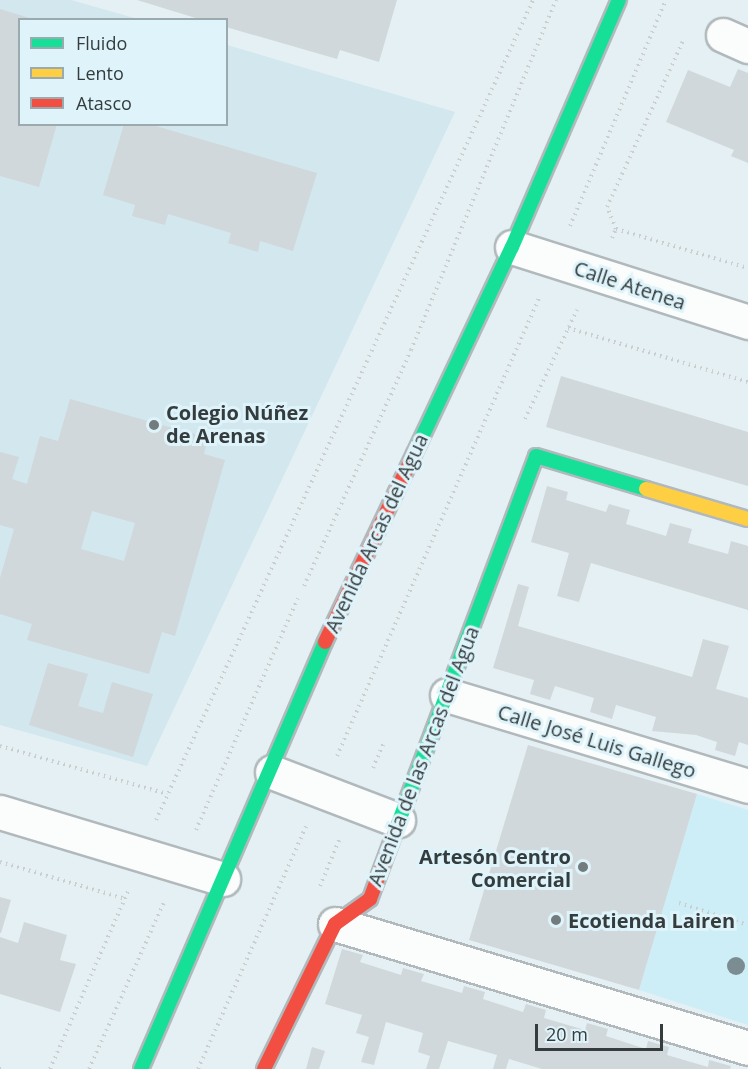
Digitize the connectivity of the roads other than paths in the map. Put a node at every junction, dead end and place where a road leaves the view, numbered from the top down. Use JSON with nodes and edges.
{"nodes":[{"id":1,"x":619,"y":0,"type":"edge"},
{"id":2,"x":512,"y":247,"type":"junction"},
{"id":3,"x":748,"y":322,"type":"edge"},
{"id":4,"x":748,"y":519,"type":"edge"},
{"id":5,"x":447,"y":695,"type":"junction"},
{"id":6,"x":272,"y":772,"type":"junction"},
{"id":7,"x":748,"y":786,"type":"edge"},
{"id":8,"x":0,"y":812,"type":"edge"},
{"id":9,"x":398,"y":820,"type":"junction"},
{"id":10,"x":223,"y":879,"type":"junction"},
{"id":11,"x":335,"y":924,"type":"junction"},
{"id":12,"x":748,"y":1047,"type":"edge"},
{"id":13,"x":141,"y":1069,"type":"edge"},
{"id":14,"x":264,"y":1069,"type":"edge"}],
"edges":[{"from":1,"to":2,"type":"street","name":"Avenida Arcas del Agua"},
{"from":2,"to":3,"type":"street","name":"Calle Atenea"},
{"from":2,"to":6,"type":"street","name":"Avenida Arcas del Agua"},
{"from":4,"to":5,"type":"street","name":"Avenida de las Arcas del Agua"},
{"from":5,"to":7,"type":"street","name":"Calle José Luis Gallego"},
{"from":5,"to":9,"type":"street","name":"Avenida de las Arcas del Agua"},
{"from":6,"to":9,"type":"street"},
{"from":6,"to":10,"type":"street","name":"Avenida Arcas del Agua"},
{"from":8,"to":10,"type":"street"},
{"from":9,"to":11,"type":"street","name":"Avenida de las Arcas del Agua"},
{"from":10,"to":13,"type":"street","name":"Avenida Arcas del Agua"},
{"from":11,"to":12,"type":"street"},
{"from":11,"to":14,"type":"street","name":"Avenida de las Arcas del Agua"}]}
